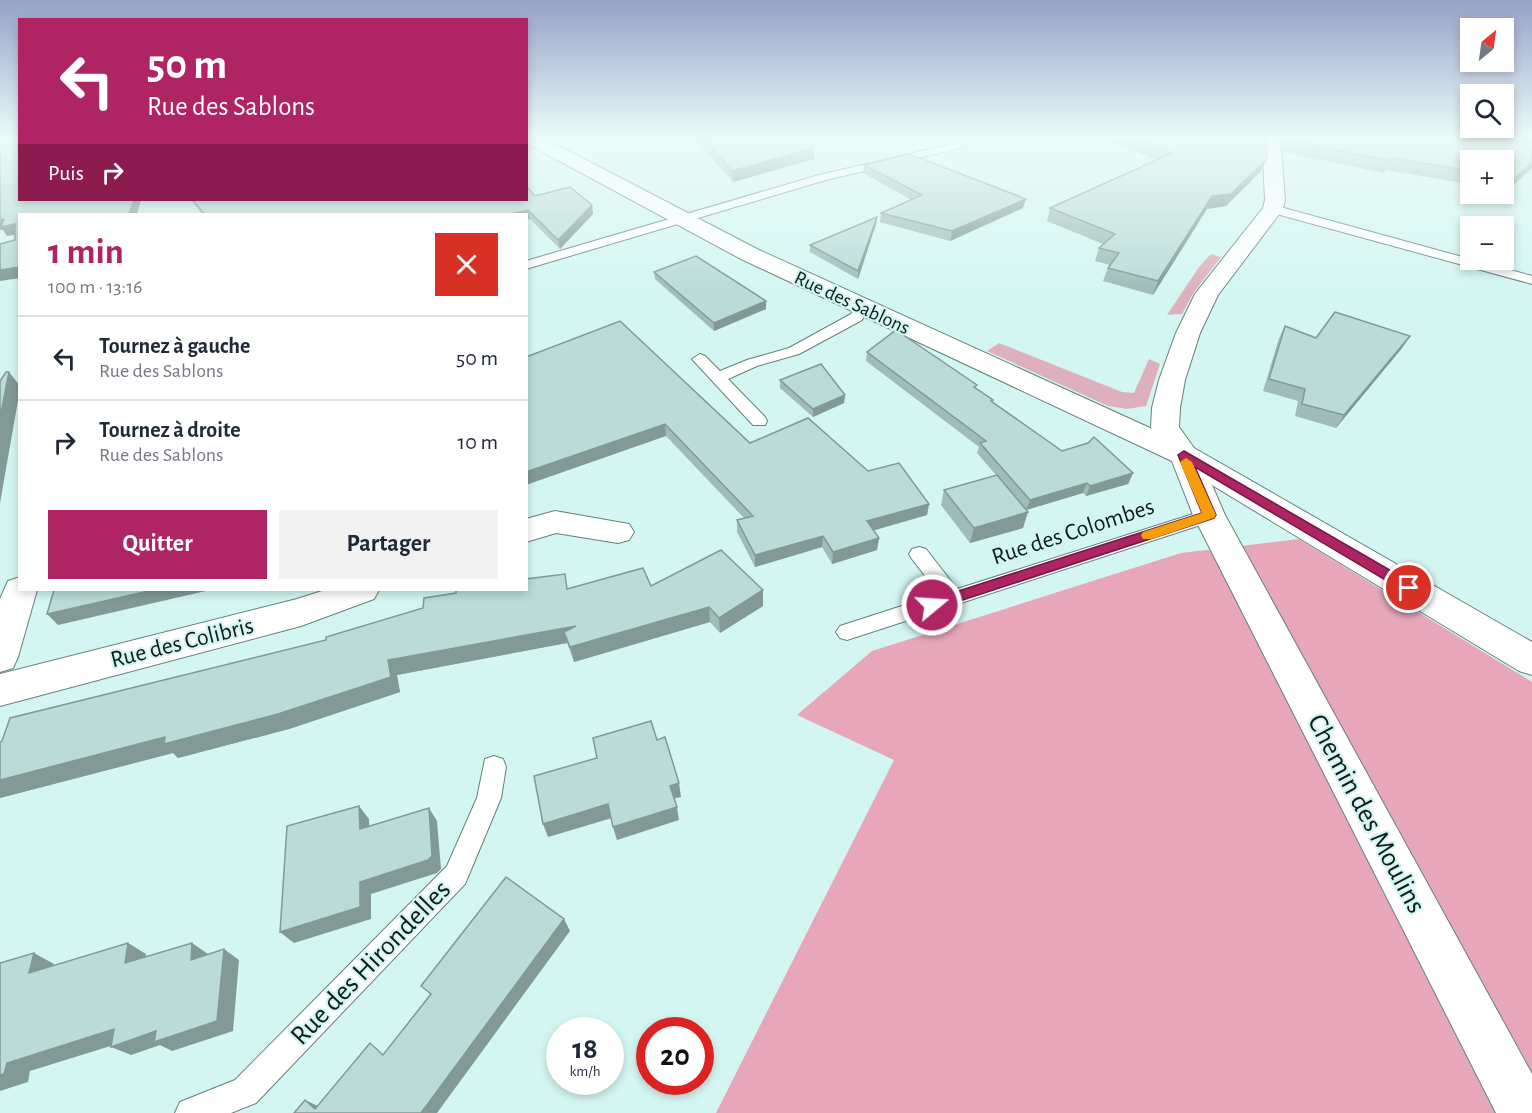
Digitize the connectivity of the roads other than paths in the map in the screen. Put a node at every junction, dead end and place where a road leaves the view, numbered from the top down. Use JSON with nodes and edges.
{"nodes":[{"id":1,"x":625,"y":188,"type":"edge"},
{"id":2,"x":786,"y":188,"type":"edge"},
{"id":3,"x":1274,"y":188,"type":"edge"},
{"id":4,"x":1273,"y":209,"type":"junction"},
{"id":5,"x":681,"y":218,"type":"junction"},
{"id":6,"x":528,"y":264,"type":"edge"},
{"id":7,"x":1532,"y":280,"type":"edge"},
{"id":8,"x":862,"y":308,"type":"junction"},
{"id":9,"x":700,"y":359,"type":"dead end"},
{"id":10,"x":719,"y":377,"type":"junction"},
{"id":11,"x":759,"y":421,"type":"dead end"},
{"id":12,"x":1184,"y":455,"type":"junction"},
{"id":13,"x":1209,"y":515,"type":"junction"},
{"id":14,"x":528,"y":530,"type":"edge"},
{"id":15,"x":618,"y":532,"type":"dead end"},
{"id":16,"x":919,"y":554,"type":"dead end"},
{"id":17,"x":20,"y":591,"type":"edge"},
{"id":18,"x":359,"y":591,"type":"edge"},
{"id":19,"x":953,"y":598,"type":"junction"},
{"id":20,"x":847,"y":632,"type":"dead end"},
{"id":21,"x":0,"y":657,"type":"edge"},
{"id":22,"x":1532,"y":660,"type":"edge"},
{"id":23,"x":0,"y":690,"type":"edge"},
{"id":24,"x":494,"y":767,"type":"dead end"},
{"id":25,"x":191,"y":1113,"type":"edge"},
{"id":26,"x":1524,"y":1113,"type":"edge"}],
"edges":[{"from":1,"to":5,"type":"street","name":"Rue des Sablons"},
{"from":2,"to":5,"type":"lane"},
{"from":3,"to":4,"type":"street"},
{"from":4,"to":7,"type":"lane"},
{"from":4,"to":12,"type":"street"},
{"from":5,"to":6,"type":"lane"},
{"from":5,"to":8,"type":"street","name":"Rue des Sablons"},
{"from":8,"to":10,"type":"lane"},
{"from":8,"to":12,"type":"street","name":"Rue des Sablons"},
{"from":9,"to":10,"type":"lane"},
{"from":10,"to":11,"type":"lane"},
{"from":12,"to":13,"type":"street"},
{"from":12,"to":22,"type":"street","name":"Rue des Sablons"},
{"from":13,"to":19,"type":"lane","name":"Rue des Colombes"},
{"from":13,"to":26,"type":"street","name":"Chemin des Moulins"},
{"from":14,"to":15,"type":"street"},
{"from":16,"to":19,"type":"lane"},
{"from":17,"to":21,"type":"street"},
{"from":18,"to":23,"type":"street","name":"Rue des Colibris"},
{"from":19,"to":20,"type":"lane","name":"Rue des Colombes"},
{"from":24,"to":25,"type":"lane","name":"Rue des Hirondelles"}]}
